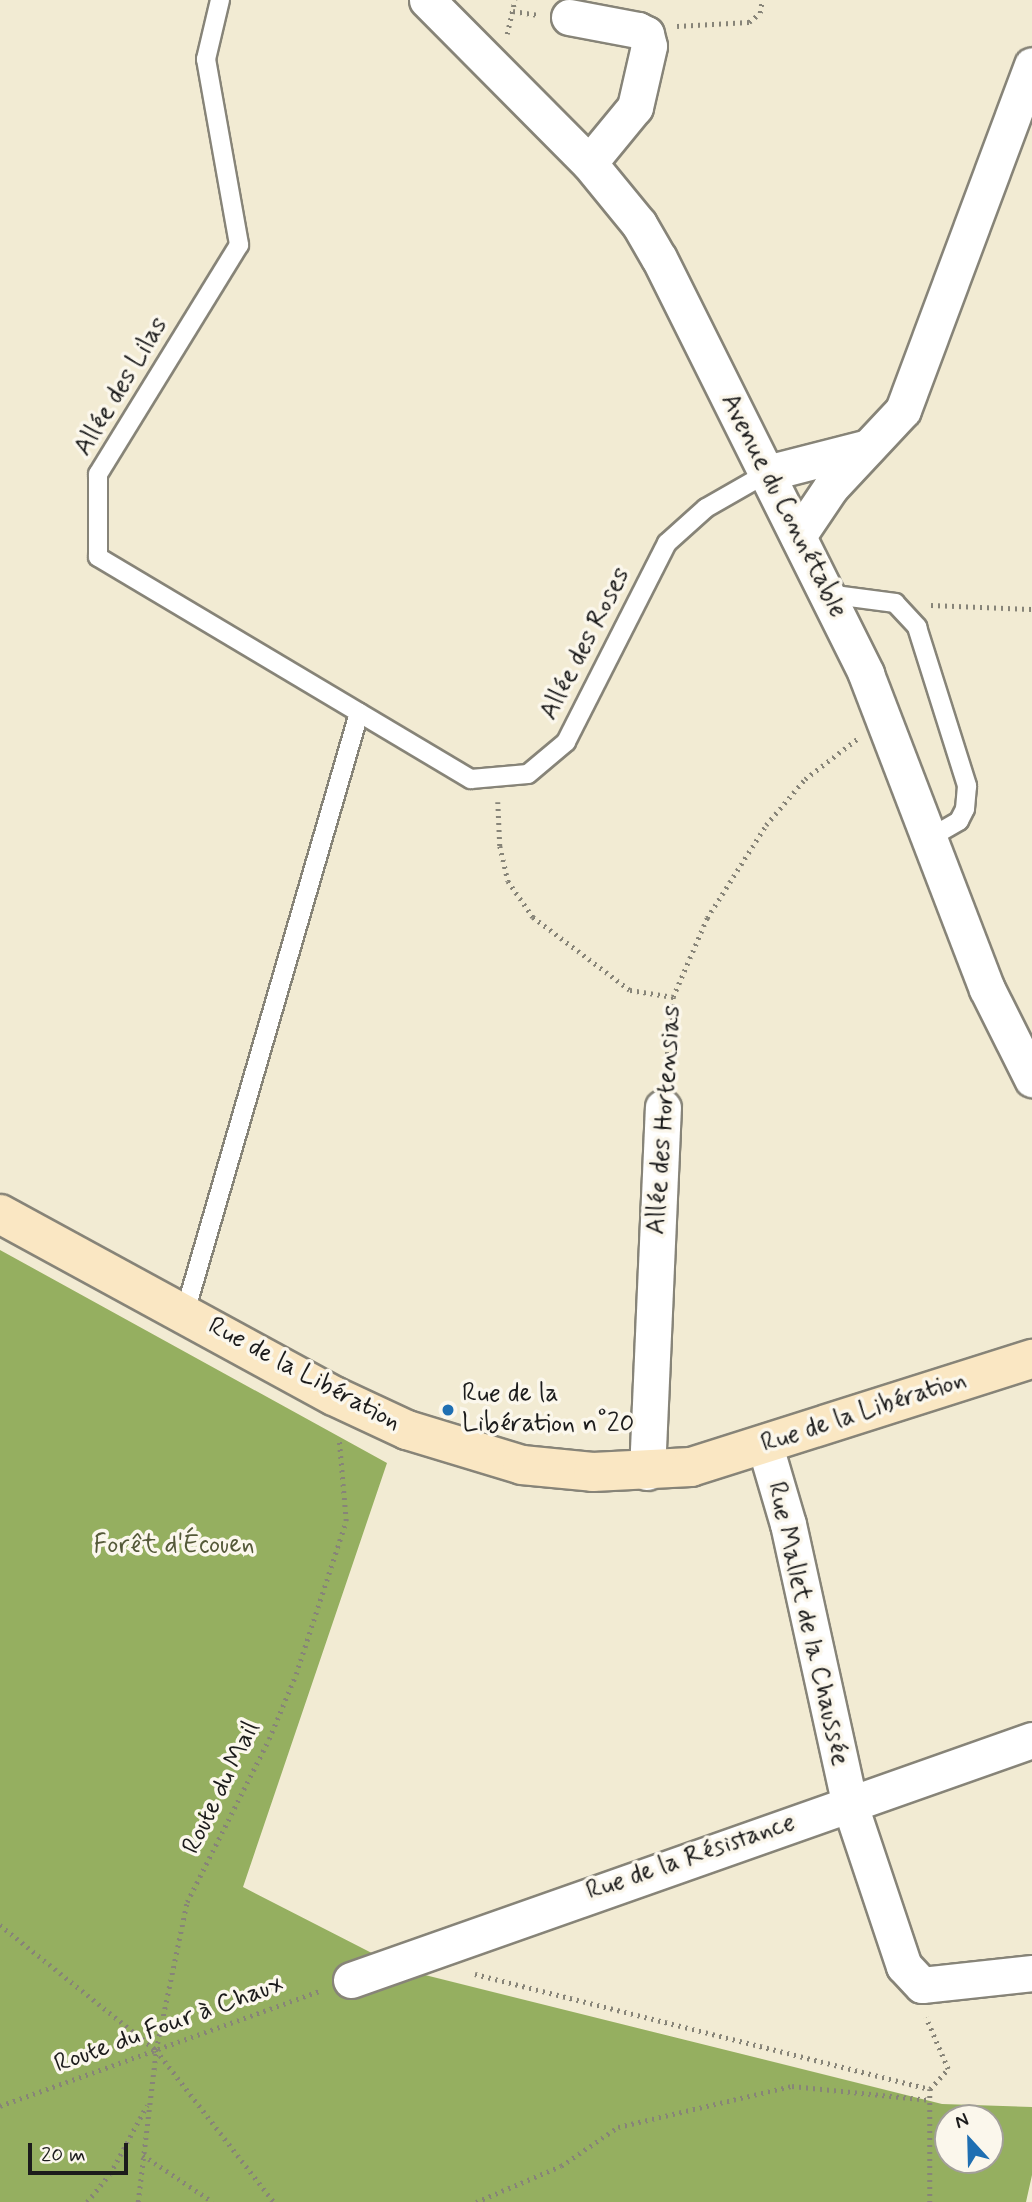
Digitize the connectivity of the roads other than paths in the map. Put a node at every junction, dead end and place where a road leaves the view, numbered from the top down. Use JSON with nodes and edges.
{"nodes":[{"id":1,"x":220,"y":0,"type":"edge"},
{"id":2,"x":427,"y":0,"type":"edge"},
{"id":3,"x":569,"y":17,"type":"dead end"},
{"id":4,"x":1032,"y":65,"type":"edge"},
{"id":5,"x":589,"y":163,"type":"junction"},
{"id":6,"x":868,"y":447,"type":"junction"},
{"id":7,"x":767,"y":474,"type":"junction"},
{"id":8,"x":798,"y":537,"type":"junction"},
{"id":9,"x":827,"y":594,"type":"junction"},
{"id":10,"x":359,"y":713,"type":"junction"},
{"id":11,"x":931,"y":837,"type":"junction"},
{"id":12,"x":1032,"y":1079,"type":"edge"},
{"id":13,"x":663,"y":1107,"type":"road end"},
{"id":14,"x":0,"y":1214,"type":"edge"},
{"id":15,"x":185,"y":1312,"type":"junction"},
{"id":16,"x":1032,"y":1359,"type":"edge"},
{"id":17,"x":765,"y":1446,"type":"junction"},
{"id":18,"x":647,"y":1472,"type":"junction"},
{"id":19,"x":1032,"y":1740,"type":"edge"},
{"id":20,"x":849,"y":1802,"type":"junction"},
{"id":21,"x":1032,"y":1973,"type":"edge"},
{"id":22,"x":351,"y":1980,"type":"road end"}],
"edges":[{"from":1,"to":10,"type":"lane","name":"Allée des Lilas"},
{"from":2,"to":5,"type":"street","name":"Avenue du Connétable"},
{"from":3,"to":5,"type":"street"},
{"from":4,"to":6,"type":"street"},
{"from":5,"to":7,"type":"street","name":"Avenue du Connétable"},
{"from":6,"to":7,"type":"street"},
{"from":6,"to":8,"type":"street"},
{"from":7,"to":8,"type":"street","name":"Avenue du Connétable"},
{"from":7,"to":10,"type":"lane","name":"Allée des Roses"},
{"from":8,"to":9,"type":"street","name":"Avenue du Connétable"},
{"from":9,"to":11,"type":"street","name":"Avenue du Connétable"},
{"from":9,"to":11,"type":"lane"},
{"from":10,"to":15,"type":"lane"},
{"from":11,"to":12,"type":"street","name":"Avenue du Connétable"},
{"from":13,"to":18,"type":"street","name":"Allée des Hortensias"},
{"from":14,"to":15,"type":"main road","name":"Rue de la Libération"},
{"from":15,"to":18,"type":"main road","name":"Rue de la Libération"},
{"from":16,"to":17,"type":"main road","name":"Rue de la Libération"},
{"from":17,"to":18,"type":"main road","name":"Rue de la Libération"},
{"from":17,"to":20,"type":"street","name":"Rue Mallet de la Chaussée"},
{"from":19,"to":20,"type":"street","name":"Rue de la Résistance"},
{"from":20,"to":21,"type":"street","name":"Rue Mallet de la Chaussée"},
{"from":20,"to":22,"type":"street","name":"Rue de la Résistance"}]}
